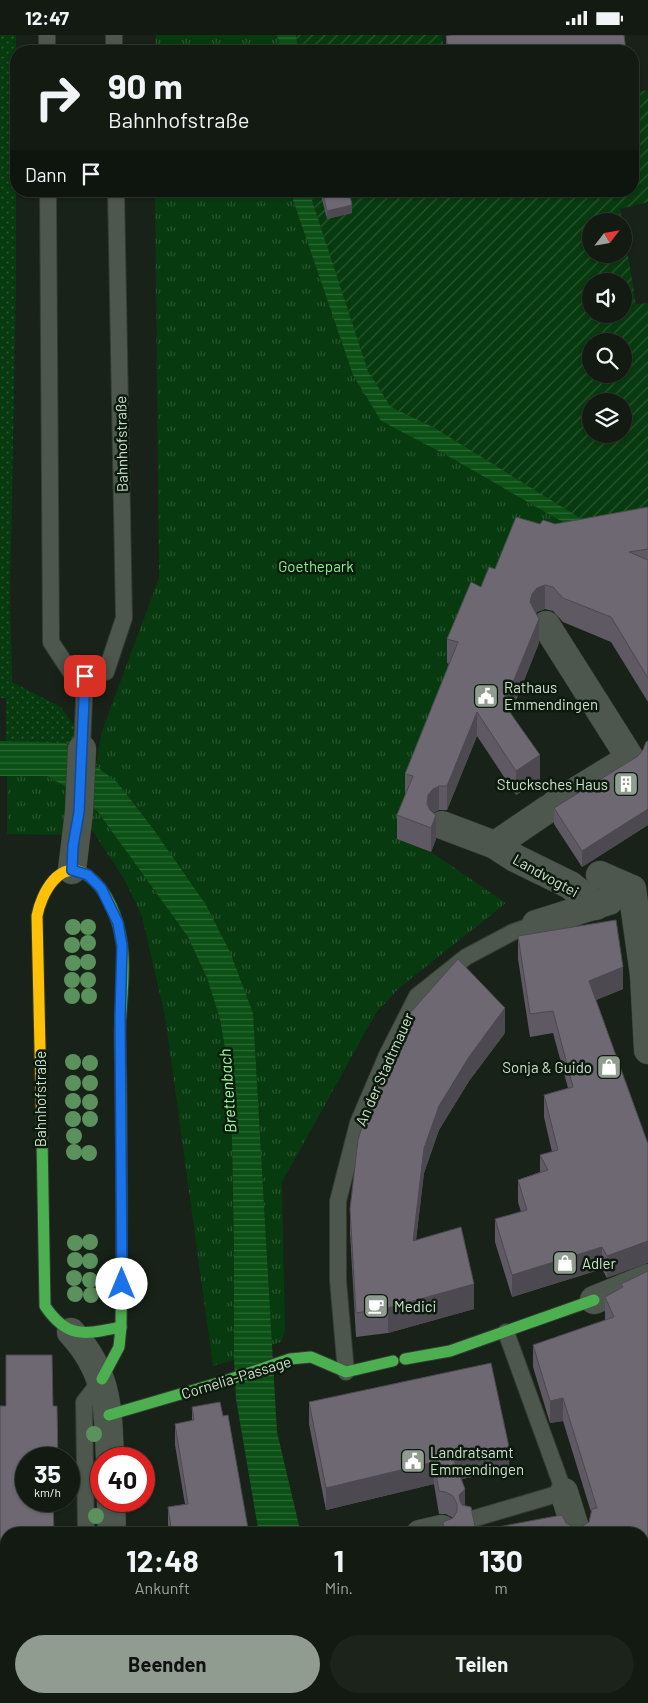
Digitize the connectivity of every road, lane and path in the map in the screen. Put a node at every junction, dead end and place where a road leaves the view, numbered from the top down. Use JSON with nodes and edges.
{"nodes":[{"id":1,"x":48,"y":197,"type":"edge"},
{"id":2,"x":116,"y":197,"type":"edge"},
{"id":3,"x":546,"y":625,"type":"dead end"},
{"id":4,"x":85,"y":676,"type":"junction"},
{"id":5,"x":82,"y":749,"type":"joint"},
{"id":6,"x":639,"y":753,"type":"edge"},
{"id":7,"x":442,"y":825,"type":"dead end"},
{"id":8,"x":495,"y":845,"type":"junction"},
{"id":9,"x":72,"y":870,"type":"junction"},
{"id":10,"x":600,"y":875,"type":"dead end"},
{"id":11,"x":640,"y":886,"type":"edge"},
{"id":12,"x":596,"y":906,"type":"junction"},
{"id":13,"x":536,"y":924,"type":"joint"},
{"id":14,"x":648,"y":1050,"type":"edge"},
{"id":15,"x":648,"y":1277,"type":"edge"},
{"id":16,"x":594,"y":1300,"type":"joint"},
{"id":17,"x":121,"y":1327,"type":"junction"},
{"id":18,"x":71,"y":1332,"type":"junction"},
{"id":19,"x":506,"y":1332,"type":"junction"},
{"id":20,"x":405,"y":1359,"type":"dead end"},
{"id":21,"x":393,"y":1361,"type":"dead end"},
{"id":22,"x":346,"y":1372,"type":"junction"},
{"id":23,"x":102,"y":1379,"type":"junction"},
{"id":24,"x":108,"y":1415,"type":"junction"},
{"id":25,"x":109,"y":1447,"type":"edge"},
{"id":26,"x":564,"y":1492,"type":"junction"},
{"id":27,"x":111,"y":1512,"type":"edge"},
{"id":28,"x":469,"y":1520,"type":"edge"},
{"id":29,"x":86,"y":1527,"type":"edge"},
{"id":30,"x":112,"y":1527,"type":"edge"},
{"id":31,"x":575,"y":1527,"type":"edge"}],
"edges":[{"from":1,"to":4,"type":"lane"},
{"from":2,"to":4,"type":"lane","name":"Bahnhofstraße"},
{"from":3,"to":6,"type":"street","name":"Landvogtei"},
{"from":4,"to":5,"type":"lane"},
{"from":5,"to":9,"type":"street"},
{"from":6,"to":8,"type":"street","name":"Landvogtei"},
{"from":7,"to":8,"type":"street","name":"Landvogtei"},
{"from":8,"to":12,"type":"street","name":"Landvogtei"},
{"from":9,"to":17,"type":"street"},
{"from":9,"to":18,"type":"street","name":"Bahnhofstraße"},
{"from":10,"to":11,"type":"street","name":"Landvogtei"},
{"from":11,"to":12,"type":"street","name":"Landvogtei"},
{"from":11,"to":14,"type":"street"},
{"from":12,"to":13,"type":"street","name":"Landvogtei"},
{"from":13,"to":22,"type":"lane","name":"An der Stadtmauer"},
{"from":15,"to":16,"type":"street"},
{"from":16,"to":19,"type":"street"},
{"from":17,"to":18,"type":"street"},
{"from":17,"to":23,"type":"street"},
{"from":18,"to":23,"type":"street","name":"Bahnhofstraße"},
{"from":19,"to":20,"type":"street"},
{"from":19,"to":26,"type":"lane"},
{"from":21,"to":22,"type":"street"},
{"from":22,"to":24,"type":"street","name":"Cornelia-Passage"},
{"from":23,"to":24,"type":"street","name":"Bahnhofstraße"},
{"from":23,"to":29,"type":"lane"},
{"from":24,"to":25,"type":"street","name":"Bahnhofstraße"},
{"from":26,"to":28,"type":"lane"},
{"from":26,"to":31,"type":"street"},
{"from":27,"to":30,"type":"street"}]}
